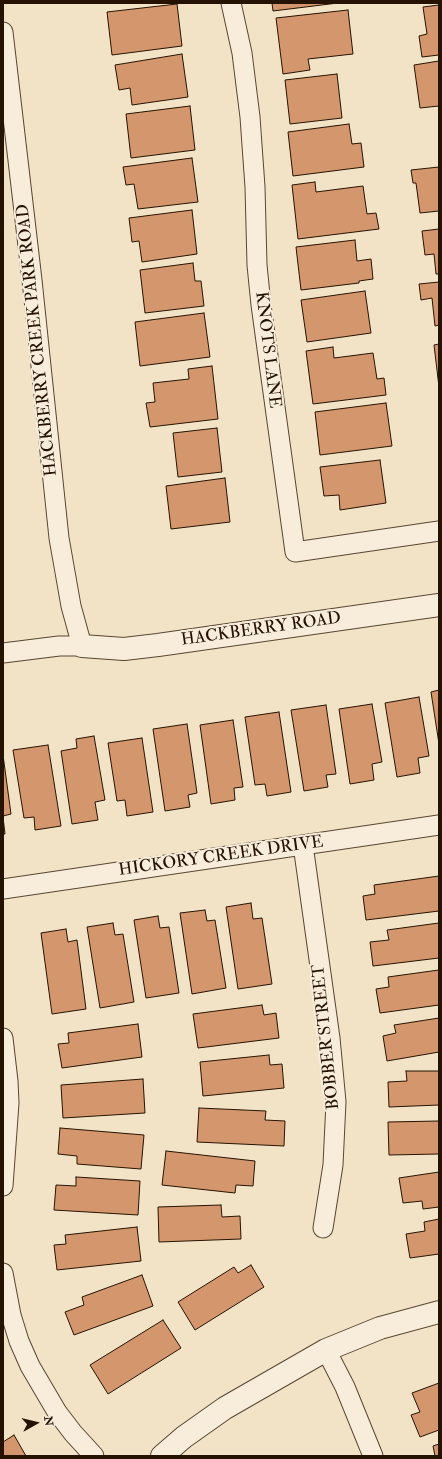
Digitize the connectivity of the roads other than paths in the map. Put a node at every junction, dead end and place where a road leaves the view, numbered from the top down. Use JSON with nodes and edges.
{"nodes":[{"id":1,"x":230,"y":3,"type":"edge"},
{"id":2,"x":3,"y":32,"type":"edge"},
{"id":3,"x":439,"y":531,"type":"edge"},
{"id":4,"x":439,"y":605,"type":"edge"},
{"id":5,"x":82,"y":646,"type":"junction"},
{"id":6,"x":3,"y":653,"type":"edge"},
{"id":7,"x":439,"y":825,"type":"edge"},
{"id":8,"x":302,"y":845,"type":"junction"},
{"id":9,"x":3,"y":889,"type":"edge"},
{"id":10,"x":3,"y":1038,"type":"edge"},
{"id":11,"x":3,"y":1186,"type":"edge"},
{"id":12,"x":323,"y":1228,"type":"dead end"},
{"id":13,"x":3,"y":1273,"type":"edge"},
{"id":14,"x":439,"y":1312,"type":"edge"},
{"id":15,"x":326,"y":1350,"type":"junction"},
{"id":16,"x":94,"y":1456,"type":"edge"},
{"id":17,"x":162,"y":1456,"type":"edge"},
{"id":18,"x":373,"y":1456,"type":"edge"}],
"edges":[{"from":1,"to":3,"type":"street","name":"KNOTS LANE"},
{"from":2,"to":5,"type":"street","name":"HACKBERRY CREEK PARK ROAD"},
{"from":4,"to":5,"type":"street","name":"HACKBERRY ROAD"},
{"from":5,"to":6,"type":"street"},
{"from":7,"to":8,"type":"street","name":"HICKORY CREEK DRIVE"},
{"from":8,"to":9,"type":"street","name":"HICKORY CREEK DRIVE"},
{"from":8,"to":12,"type":"street","name":"BOBBER STREET"},
{"from":10,"to":11,"type":"street"},
{"from":13,"to":16,"type":"street"},
{"from":14,"to":15,"type":"street"},
{"from":15,"to":17,"type":"street"},
{"from":15,"to":18,"type":"street"}]}
